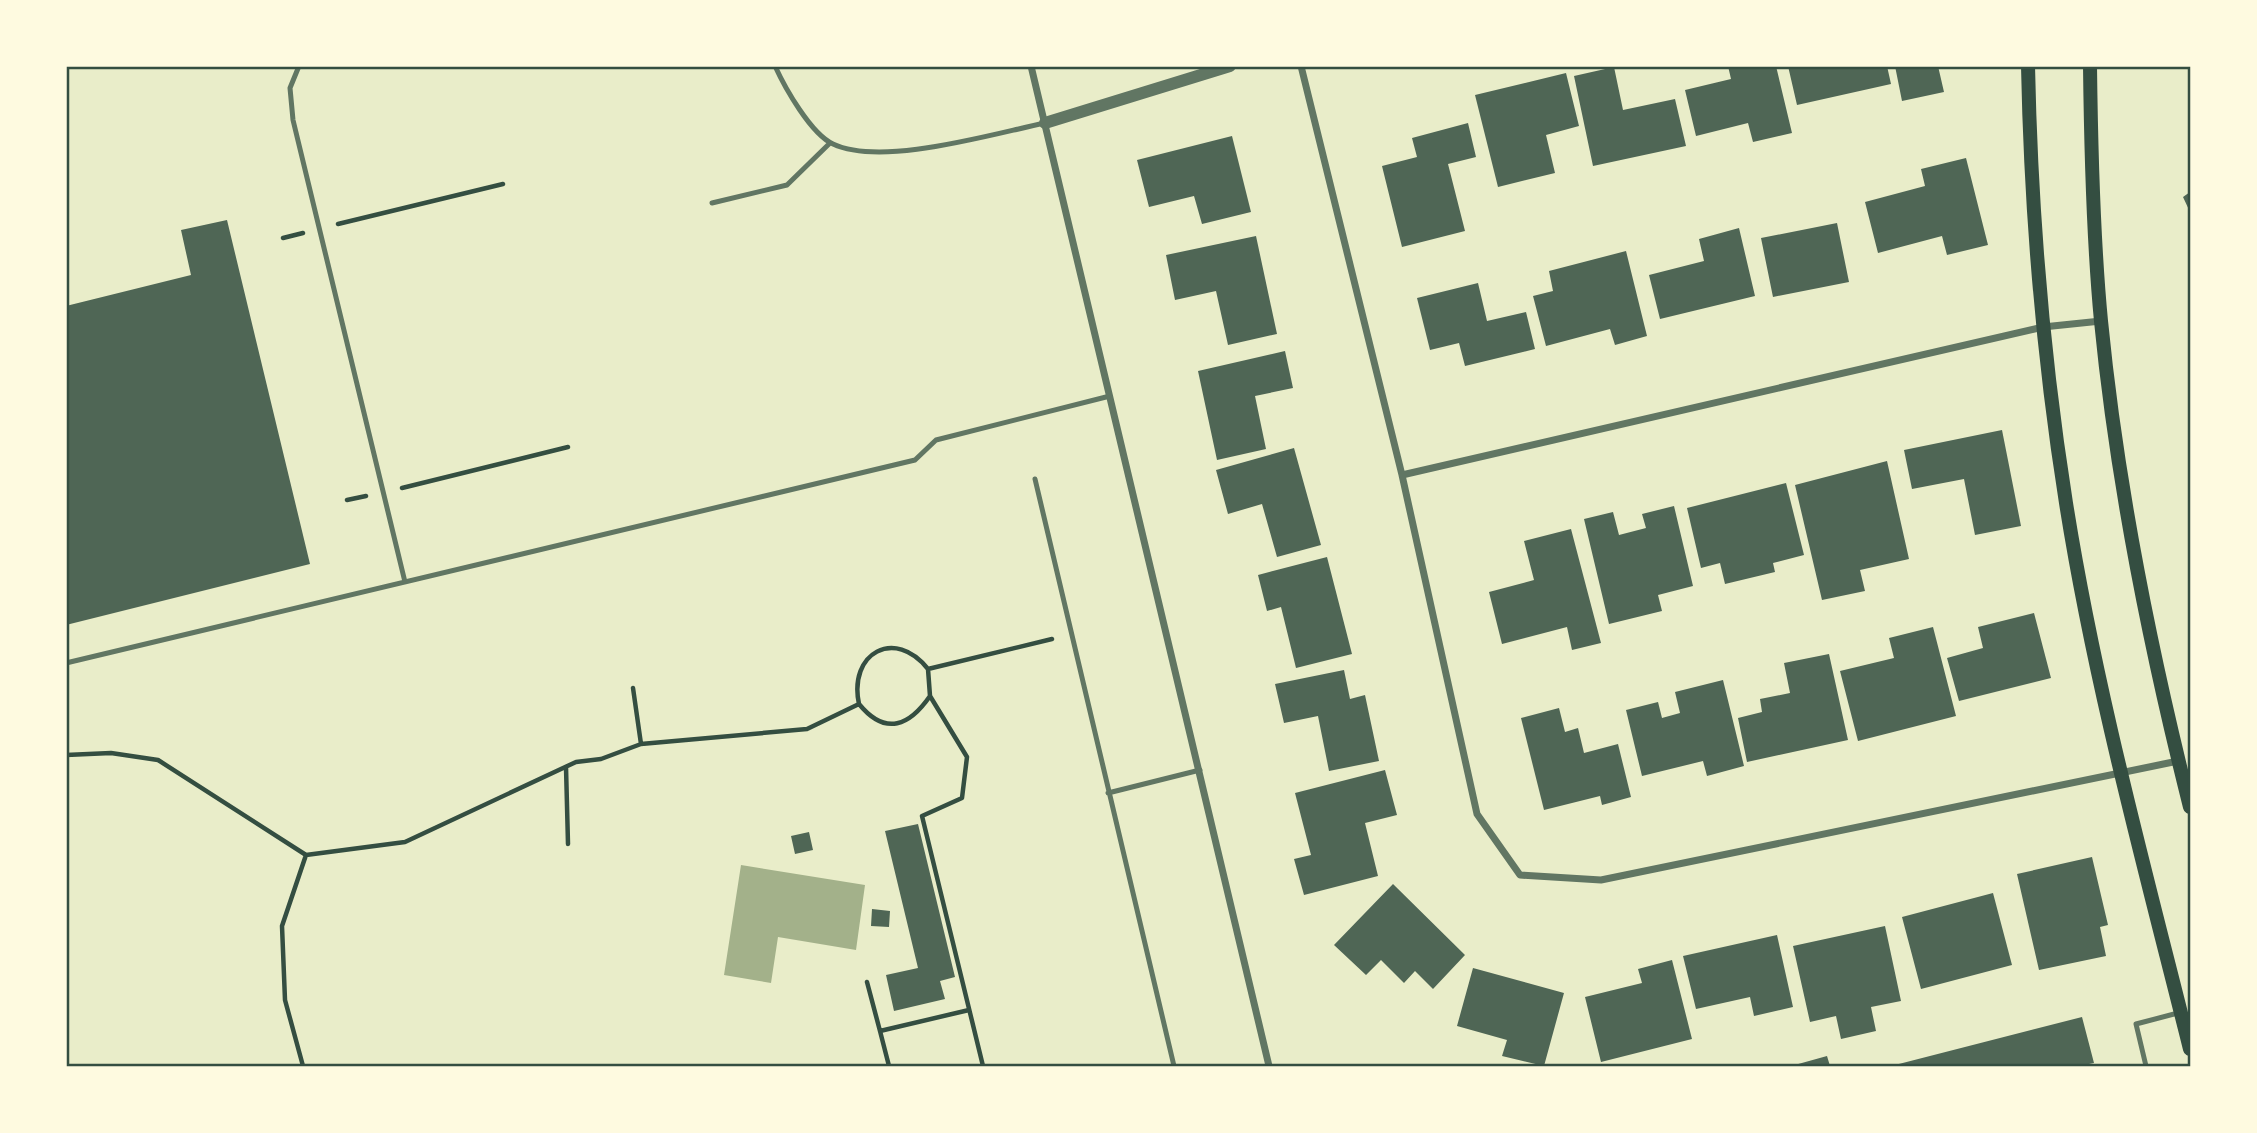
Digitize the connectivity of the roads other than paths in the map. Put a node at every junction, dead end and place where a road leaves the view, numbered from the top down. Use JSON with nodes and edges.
{"nodes":[{"id":1,"x":299,"y":66,"type":"edge"},
{"id":2,"x":775,"y":66,"type":"edge"},
{"id":3,"x":1031,"y":66,"type":"edge"},
{"id":4,"x":1230,"y":66,"type":"edge"},
{"id":5,"x":1301,"y":66,"type":"edge"},
{"id":6,"x":2028,"y":66,"type":"edge"},
{"id":7,"x":2090,"y":66,"type":"edge"},
{"id":8,"x":1045,"y":123,"type":"junction"},
{"id":9,"x":830,"y":143,"type":"junction"},
{"id":10,"x":712,"y":203,"type":"dead end"},
{"id":11,"x":2101,"y":321,"type":"junction"},
{"id":12,"x":2043,"y":327,"type":"junction"},
{"id":13,"x":1110,"y":396,"type":"junction"},
{"id":14,"x":1402,"y":475,"type":"junction"},
{"id":15,"x":1035,"y":479,"type":"dead end"},
{"id":16,"x":405,"y":582,"type":"junction"},
{"id":17,"x":66,"y":663,"type":"edge"},
{"id":18,"x":2179,"y":761,"type":"junction"},
{"id":19,"x":1200,"y":770,"type":"junction"},
{"id":20,"x":2121,"y":773,"type":"junction"},
{"id":21,"x":1108,"y":793,"type":"junction"},
{"id":22,"x":2190,"y":807,"type":"edge"},
{"id":23,"x":2181,"y":1012,"type":"junction"},
{"id":24,"x":2190,"y":1049,"type":"edge"},
{"id":25,"x":1174,"y":1066,"type":"edge"},
{"id":26,"x":1269,"y":1066,"type":"edge"},
{"id":27,"x":2146,"y":1066,"type":"edge"}],
"edges":[{"from":1,"to":16,"type":"lane"},
{"from":2,"to":9,"type":"lane"},
{"from":3,"to":8,"type":"street"},
{"from":4,"to":8,"type":"street"},
{"from":5,"to":14,"type":"street"},
{"from":6,"to":12,"type":"main road"},
{"from":7,"to":11,"type":"main road"},
{"from":8,"to":9,"type":"lane"},
{"from":8,"to":13,"type":"street"},
{"from":9,"to":10,"type":"lane"},
{"from":11,"to":12,"type":"street"},
{"from":11,"to":18,"type":"main road"},
{"from":12,"to":14,"type":"street"},
{"from":12,"to":20,"type":"main road"},
{"from":13,"to":16,"type":"lane"},
{"from":13,"to":19,"type":"street"},
{"from":14,"to":20,"type":"street"},
{"from":15,"to":21,"type":"lane"},
{"from":16,"to":17,"type":"lane"},
{"from":18,"to":20,"type":"street"},
{"from":18,"to":22,"type":"main road"},
{"from":19,"to":21,"type":"lane"},
{"from":19,"to":26,"type":"street"},
{"from":20,"to":23,"type":"main road"},
{"from":21,"to":25,"type":"lane"},
{"from":23,"to":24,"type":"main road"},
{"from":23,"to":27,"type":"lane"}]}
